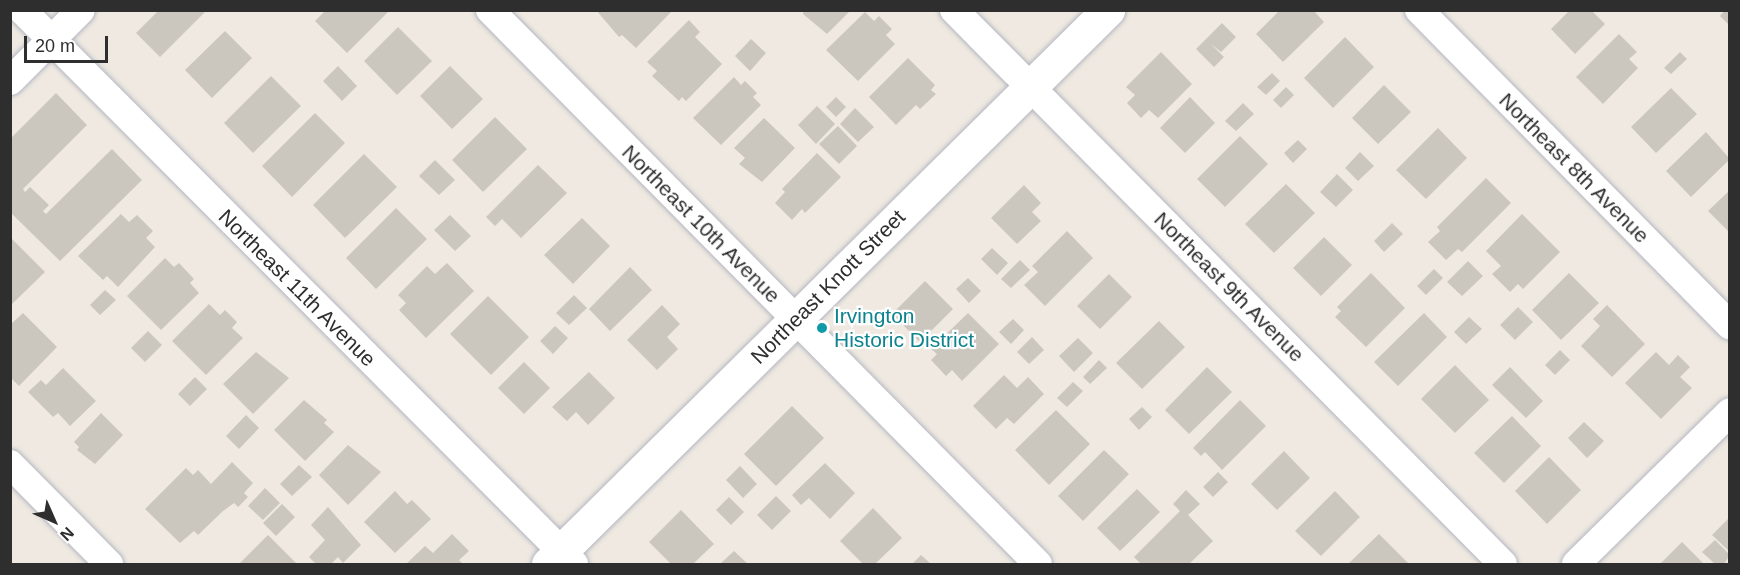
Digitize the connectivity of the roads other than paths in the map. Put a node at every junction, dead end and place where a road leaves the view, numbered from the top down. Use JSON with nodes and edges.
{"nodes":[{"id":1,"x":22,"y":10,"type":"edge"},
{"id":2,"x":81,"y":10,"type":"edge"},
{"id":3,"x":490,"y":10,"type":"edge"},
{"id":4,"x":954,"y":10,"type":"edge"},
{"id":5,"x":1108,"y":10,"type":"edge"},
{"id":6,"x":1419,"y":10,"type":"edge"},
{"id":7,"x":51,"y":40,"type":"junction"},
{"id":8,"x":10,"y":81,"type":"edge"},
{"id":9,"x":1030,"y":87,"type":"junction"},
{"id":10,"x":796,"y":319,"type":"junction"},
{"id":11,"x":1730,"y":325,"type":"edge"},
{"id":12,"x":1730,"y":412,"type":"edge"},
{"id":13,"x":10,"y":464,"type":"edge"},
{"id":14,"x":561,"y":560,"type":"edge"},
{"id":15,"x":109,"y":564,"type":"edge"},
{"id":16,"x":1038,"y":564,"type":"edge"},
{"id":17,"x":1503,"y":564,"type":"edge"},
{"id":18,"x":1576,"y":564,"type":"edge"}],
"edges":[{"from":1,"to":7,"type":"street","name":"Northeast 11th Avenue"},
{"from":2,"to":7,"type":"street"},
{"from":3,"to":10,"type":"street","name":"Northeast 10th Avenue"},
{"from":4,"to":9,"type":"street","name":"Northeast 9th Avenue"},
{"from":5,"to":9,"type":"street","name":"Northeast Knott Street"},
{"from":6,"to":11,"type":"street","name":"Northeast 8th Avenue"},
{"from":7,"to":8,"type":"street"},
{"from":7,"to":14,"type":"street","name":"Northeast 11th Avenue"},
{"from":9,"to":10,"type":"street","name":"Northeast Knott Street"},
{"from":9,"to":17,"type":"street","name":"Northeast 9th Avenue"},
{"from":10,"to":14,"type":"street","name":"Northeast Knott Street"},
{"from":10,"to":16,"type":"street","name":"Northeast 10th Avenue"},
{"from":12,"to":18,"type":"street"},
{"from":13,"to":15,"type":"street"}]}
